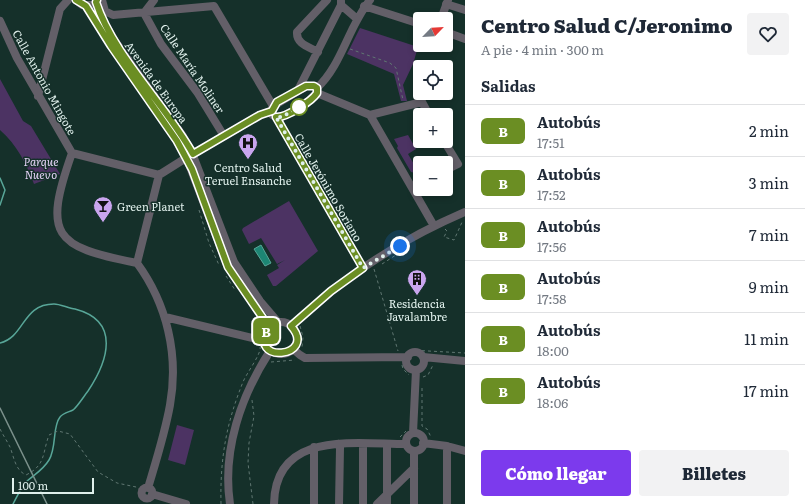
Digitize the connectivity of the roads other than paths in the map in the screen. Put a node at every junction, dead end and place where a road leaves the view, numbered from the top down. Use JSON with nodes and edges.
{"nodes":[{"id":1,"x":68,"y":0,"type":"edge"},
{"id":2,"x":76,"y":0,"type":"edge"},
{"id":3,"x":154,"y":0,"type":"edge"},
{"id":4,"x":327,"y":0,"type":"edge"},
{"id":5,"x":98,"y":1,"type":"edge"},
{"id":6,"x":341,"y":1,"type":"edge"},
{"id":7,"x":447,"y":2,"type":"edge"},
{"id":8,"x":367,"y":3,"type":"edge"},
{"id":9,"x":86,"y":6,"type":"junction"},
{"id":10,"x":465,"y":10,"type":"edge"},
{"id":11,"x":144,"y":12,"type":"junction"},
{"id":12,"x":443,"y":12,"type":"edge"},
{"id":13,"x":113,"y":15,"type":"junction"},
{"id":14,"x":356,"y":18,"type":"junction"},
{"id":15,"x":0,"y":21,"type":"edge"},
{"id":16,"x":413,"y":21,"type":"edge"},
{"id":17,"x":108,"y":28,"type":"junction"},
{"id":18,"x":453,"y":35,"type":"edge"},
{"id":19,"x":465,"y":39,"type":"edge"},
{"id":20,"x":318,"y":52,"type":"junction"},
{"id":21,"x":298,"y":91,"type":"junction"},
{"id":22,"x":317,"y":91,"type":"junction"},
{"id":23,"x":38,"y":96,"type":"junction"},
{"id":24,"x":425,"y":108,"type":"edge"},
{"id":25,"x":274,"y":112,"type":"junction"},
{"id":26,"x":370,"y":115,"type":"junction"},
{"id":27,"x":224,"y":136,"type":"junction"},
{"id":28,"x":448,"y":148,"type":"edge"},
{"id":29,"x":72,"y":153,"type":"junction"},
{"id":30,"x":190,"y":156,"type":"junction"},
{"id":31,"x":453,"y":166,"type":"edge"},
{"id":32,"x":159,"y":175,"type":"junction"},
{"id":33,"x":413,"y":181,"type":"edge"},
{"id":34,"x":422,"y":196,"type":"edge"},
{"id":35,"x":465,"y":212,"type":"edge"},
{"id":36,"x":438,"y":227,"type":"junction"},
{"id":37,"x":137,"y":263,"type":"junction"},
{"id":38,"x":367,"y":269,"type":"junction"},
{"id":39,"x":165,"y":317,"type":"junction"},
{"id":40,"x":278,"y":322,"type":"junction"},
{"id":41,"x":291,"y":326,"type":"junction"},
{"id":42,"x":269,"y":327,"type":"junction"},
{"id":43,"x":265,"y":341,"type":"junction"},
{"id":44,"x":297,"y":349,"type":"junction"},
{"id":45,"x":270,"y":351,"type":"junction"},
{"id":46,"x":407,"y":354,"type":"junction"},
{"id":47,"x":423,"y":357,"type":"junction"},
{"id":48,"x":465,"y":361,"type":"edge"},
{"id":49,"x":416,"y":374,"type":"junction"},
{"id":50,"x":413,"y":434,"type":"junction"},
{"id":51,"x":426,"y":443,"type":"junction"},
{"id":52,"x":338,"y":444,"type":"junction"},
{"id":53,"x":363,"y":444,"type":"junction"},
{"id":54,"x":387,"y":444,"type":"junction"},
{"id":55,"x":406,"y":444,"type":"junction"},
{"id":56,"x":446,"y":446,"type":"junction"},
{"id":57,"x":314,"y":447,"type":"junction"},
{"id":58,"x":414,"y":450,"type":"junction"},
{"id":59,"x":465,"y":451,"type":"edge"},
{"id":60,"x":414,"y":468,"type":"junction"},
{"id":61,"x":146,"y":495,"type":"edge"},
{"id":62,"x":387,"y":495,"type":"junction"},
{"id":63,"x":186,"y":504,"type":"edge"},
{"id":64,"x":230,"y":504,"type":"edge"},
{"id":65,"x":274,"y":504,"type":"edge"},
{"id":66,"x":314,"y":504,"type":"edge"},
{"id":67,"x":340,"y":504,"type":"edge"},
{"id":68,"x":363,"y":504,"type":"edge"},
{"id":69,"x":377,"y":504,"type":"edge"},
{"id":70,"x":386,"y":504,"type":"edge"},
{"id":71,"x":414,"y":504,"type":"edge"},
{"id":72,"x":447,"y":504,"type":"edge"}],
"edges":[{"from":1,"to":23,"type":"street"},
{"from":2,"to":9,"type":"street"},
{"from":3,"to":11,"type":"street"},
{"from":4,"to":20,"type":"street"},
{"from":5,"to":9,"type":"street"},
{"from":5,"to":13,"type":"street"},
{"from":5,"to":17,"type":"street","name":"Avenida de Europa"},
{"from":6,"to":14,"type":"street"},
{"from":6,"to":20,"type":"street"},
{"from":7,"to":10,"type":"street"},
{"from":7,"to":12,"type":"street"},
{"from":8,"to":14,"type":"street"},
{"from":8,"to":16,"type":"street"},
{"from":9,"to":30,"type":"street","name":"Avenida de Europa"},
{"from":11,"to":13,"type":"street","name":"Calle Jerónimo Soriano"},
{"from":11,"to":25,"type":"street","name":"Calle Jerónimo Soriano"},
{"from":11,"to":27,"type":"street","name":"Calle María Moliner"},
{"from":13,"to":17,"type":"street"},
{"from":14,"to":22,"type":"street"},
{"from":15,"to":23,"type":"street","name":"Calle Antonio Mingote"},
{"from":17,"to":30,"type":"street","name":"Avenida de Europa"},
{"from":18,"to":19,"type":"street"},
{"from":20,"to":21,"type":"street"},
{"from":21,"to":22,"type":"street"},
{"from":21,"to":25,"type":"street"},
{"from":22,"to":25,"type":"street"},
{"from":22,"to":26,"type":"street"},
{"from":23,"to":29,"type":"street","name":"Calle Antonio Mingote"},
{"from":24,"to":26,"type":"street"},
{"from":25,"to":27,"type":"street"},
{"from":25,"to":38,"type":"street","name":"Calle Jerónimo Soriano"},
{"from":26,"to":33,"type":"street"},
{"from":27,"to":30,"type":"street"},
{"from":28,"to":31,"type":"street"},
{"from":29,"to":32,"type":"street"},
{"from":29,"to":37,"type":"street"},
{"from":30,"to":32,"type":"street"},
{"from":30,"to":40,"type":"street","name":"Avenida de Europa"},
{"from":30,"to":42,"type":"street","name":"Avenida de Europa"},
{"from":32,"to":37,"type":"street"},
{"from":34,"to":36,"type":"street"},
{"from":35,"to":36,"type":"street"},
{"from":36,"to":38,"type":"street"},
{"from":37,"to":39,"type":"street"},
{"from":38,"to":41,"type":"street"},
{"from":39,"to":43,"type":"street"},
{"from":39,"to":61,"type":"street"},
{"from":40,"to":41,"type":"street"},
{"from":40,"to":42,"type":"street"},
{"from":41,"to":44,"type":"street"},
{"from":42,"to":43,"type":"street"},
{"from":43,"to":45,"type":"street"},
{"from":44,"to":45,"type":"street"},
{"from":44,"to":46,"type":"street"},
{"from":45,"to":64,"type":"street"},
{"from":46,"to":47,"type":"street"},
{"from":46,"to":49,"type":"street"},
{"from":47,"to":48,"type":"street"},
{"from":47,"to":49,"type":"street"},
{"from":49,"to":50,"type":"street"},
{"from":50,"to":51,"type":"street"},
{"from":50,"to":55,"type":"street"},
{"from":51,"to":56,"type":"street"},
{"from":51,"to":58,"type":"street"},
{"from":52,"to":53,"type":"street"},
{"from":52,"to":57,"type":"street"},
{"from":52,"to":67,"type":"street"},
{"from":53,"to":54,"type":"street"},
{"from":53,"to":68,"type":"street"},
{"from":54,"to":55,"type":"street"},
{"from":54,"to":62,"type":"street"},
{"from":55,"to":58,"type":"street"},
{"from":56,"to":59,"type":"street"},
{"from":56,"to":72,"type":"street"},
{"from":57,"to":65,"type":"street"},
{"from":57,"to":66,"type":"street"},
{"from":58,"to":60,"type":"street"},
{"from":60,"to":62,"type":"street"},
{"from":60,"to":71,"type":"street"},
{"from":61,"to":63,"type":"street"},
{"from":62,"to":69,"type":"street"},
{"from":62,"to":70,"type":"street"}]}
